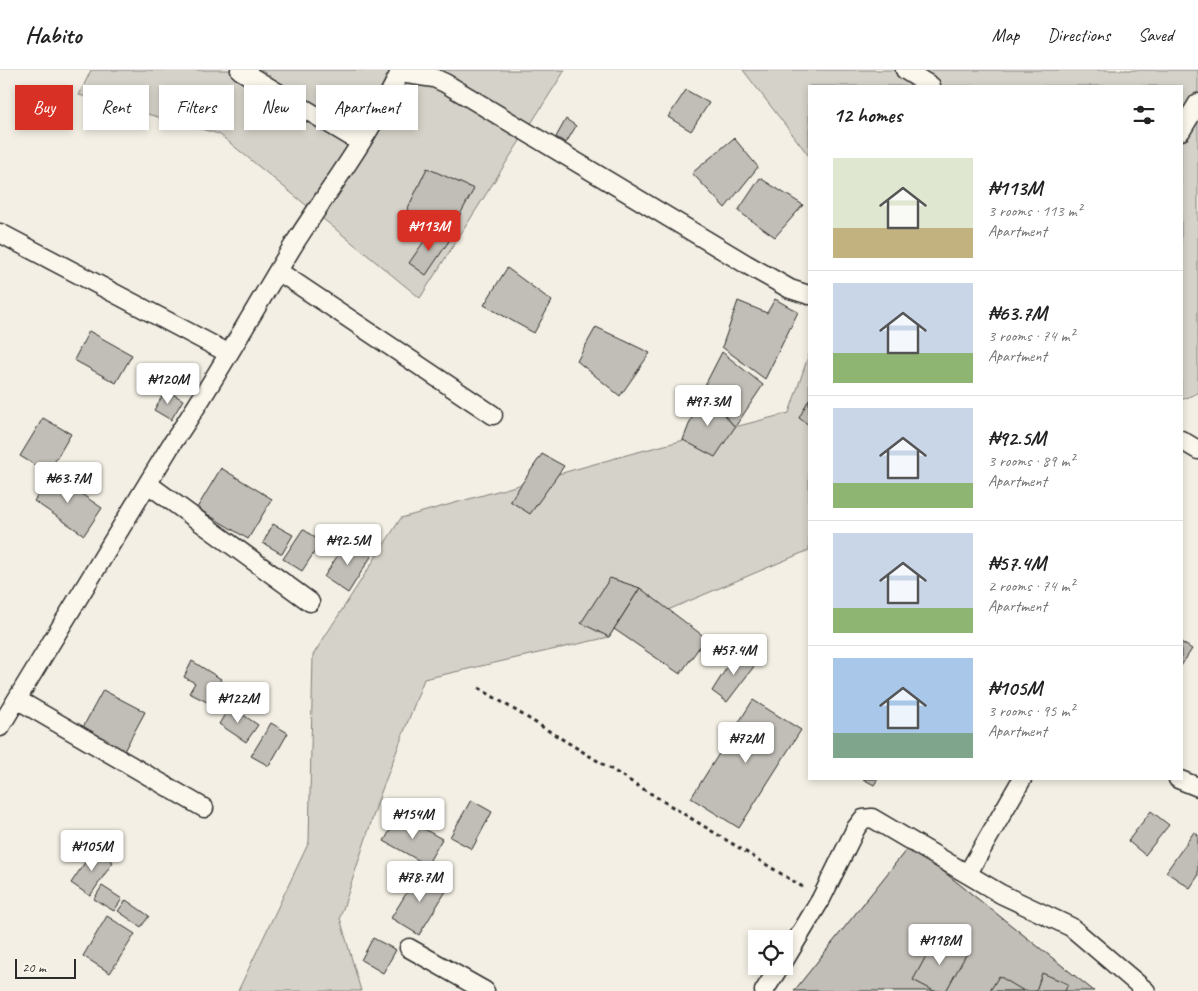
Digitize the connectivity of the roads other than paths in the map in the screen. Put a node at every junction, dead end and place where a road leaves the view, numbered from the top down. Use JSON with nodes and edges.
{"nodes":[{"id":1,"x":240,"y":70,"type":"edge"},
{"id":2,"x":905,"y":70,"type":"edge"},
{"id":3,"x":401,"y":72,"type":"edge"},
{"id":4,"x":929,"y":85,"type":"edge"},
{"id":5,"x":1198,"y":103,"type":"edge"},
{"id":6,"x":1183,"y":128,"type":"edge"},
{"id":7,"x":360,"y":142,"type":"junction"},
{"id":8,"x":1,"y":234,"type":"edge"},
{"id":9,"x":278,"y":271,"type":"junction"},
{"id":10,"x":808,"y":295,"type":"edge"},
{"id":11,"x":228,"y":353,"type":"junction"},
{"id":12,"x":493,"y":415,"type":"dead end"},
{"id":13,"x":1183,"y":441,"type":"edge"},
{"id":14,"x":1198,"y":450,"type":"edge"},
{"id":15,"x":148,"y":484,"type":"junction"},
{"id":16,"x":310,"y":602,"type":"dead end"},
{"id":17,"x":18,"y":700,"type":"junction"},
{"id":18,"x":0,"y":727,"type":"edge"},
{"id":19,"x":1021,"y":780,"type":"edge"},
{"id":20,"x":1180,"y":780,"type":"edge"},
{"id":21,"x":1198,"y":787,"type":"edge"},
{"id":22,"x":204,"y":808,"type":"dead end"},
{"id":23,"x":968,"y":873,"type":"junction"},
{"id":24,"x":793,"y":946,"type":"edge"},
{"id":25,"x":409,"y":948,"type":"dead end"},
{"id":26,"x":774,"y":975,"type":"edge"},
{"id":27,"x":486,"y":991,"type":"edge"},
{"id":28,"x":764,"y":991,"type":"edge"},
{"id":29,"x":1146,"y":991,"type":"edge"}],
"edges":[{"from":1,"to":7,"type":"street"},
{"from":2,"to":4,"type":"street"},
{"from":3,"to":7,"type":"street"},
{"from":3,"to":10,"type":"street"},
{"from":5,"to":6,"type":"street"},
{"from":7,"to":9,"type":"street"},
{"from":8,"to":11,"type":"street"},
{"from":9,"to":11,"type":"street"},
{"from":9,"to":12,"type":"street"},
{"from":11,"to":15,"type":"street"},
{"from":13,"to":14,"type":"street"},
{"from":15,"to":16,"type":"street"},
{"from":15,"to":17,"type":"street"},
{"from":17,"to":18,"type":"street"},
{"from":17,"to":22,"type":"street"},
{"from":19,"to":23,"type":"street"},
{"from":20,"to":21,"type":"street"},
{"from":23,"to":24,"type":"street"},
{"from":23,"to":29,"type":"street"},
{"from":25,"to":27,"type":"street"},
{"from":26,"to":28,"type":"street"}]}
